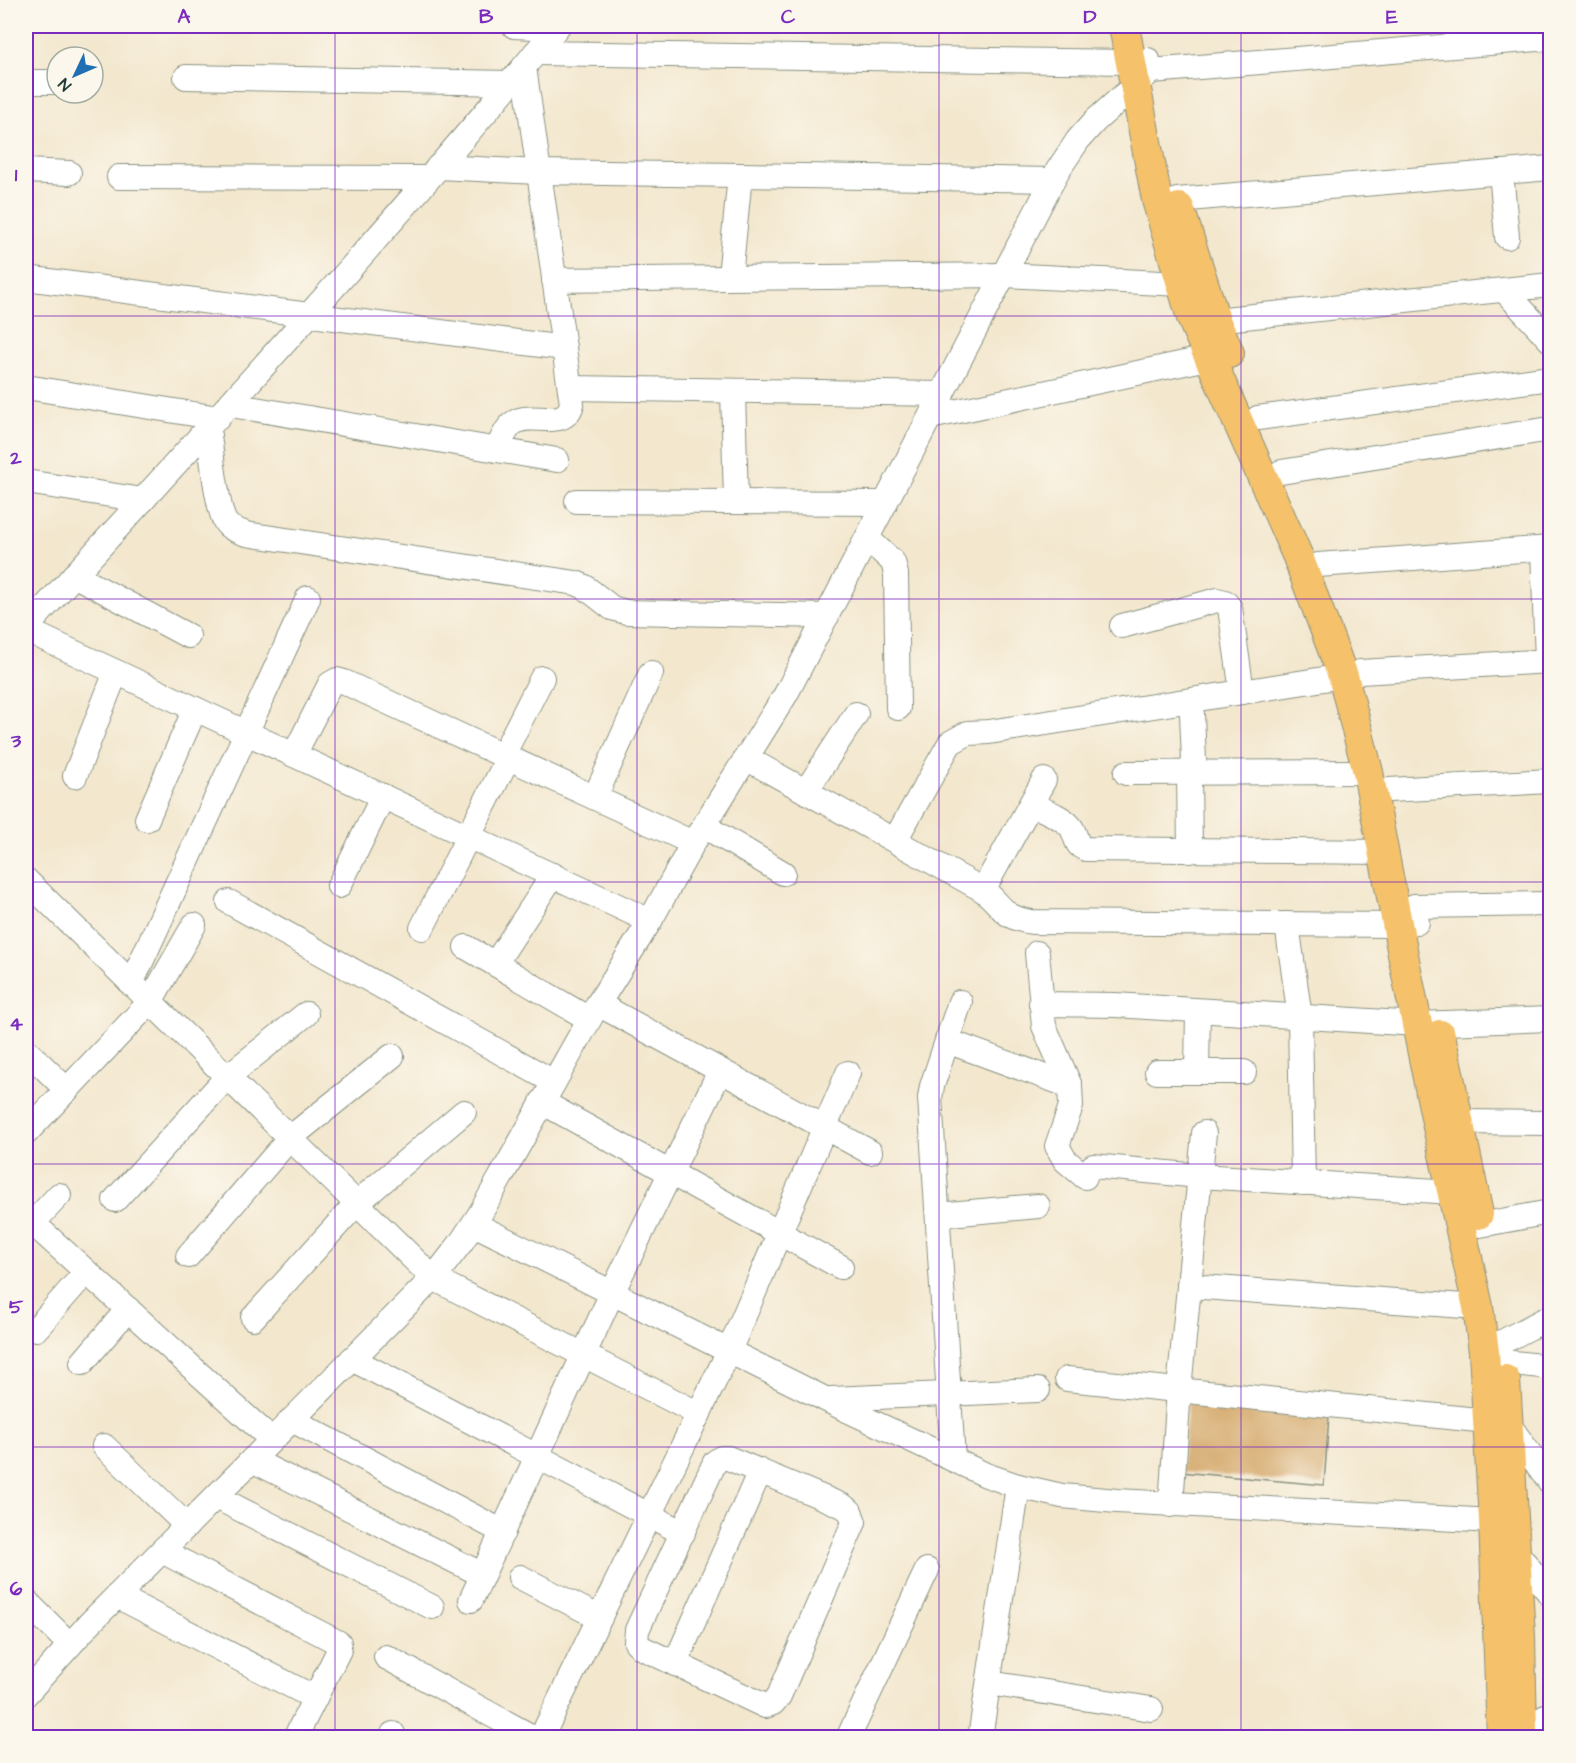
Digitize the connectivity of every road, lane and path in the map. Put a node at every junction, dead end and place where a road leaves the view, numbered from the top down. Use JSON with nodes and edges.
{"nodes":[{"id":1,"x":514,"y":26,"type":"edge"},
{"id":2,"x":1124,"y":26,"type":"edge"},
{"id":3,"x":1144,"y":26,"type":"edge"},
{"id":4,"x":557,"y":27,"type":"edge"},
{"id":5,"x":1551,"y":38,"type":"edge"},
{"id":6,"x":523,"y":68,"type":"junction"},
{"id":7,"x":1142,"y":70,"type":"junction"},
{"id":8,"x":186,"y":77,"type":"dead end"},
{"id":9,"x":26,"y":82,"type":"edge"},
{"id":10,"x":45,"y":82,"type":"edge"},
{"id":11,"x":1551,"y":168,"type":"edge"},
{"id":12,"x":26,"y":171,"type":"edge"},
{"id":13,"x":539,"y":172,"type":"junction"},
{"id":14,"x":1502,"y":172,"type":"junction"},
{"id":15,"x":69,"y":173,"type":"dead end"},
{"id":16,"x":433,"y":173,"type":"junction"},
{"id":17,"x":740,"y":175,"type":"junction"},
{"id":18,"x":119,"y":177,"type":"dead end"},
{"id":19,"x":1053,"y":180,"type":"junction"},
{"id":20,"x":1177,"y":200,"type":"junction"},
{"id":21,"x":1507,"y":237,"type":"dead end"},
{"id":22,"x":1004,"y":276,"type":"junction"},
{"id":23,"x":730,"y":277,"type":"junction"},
{"id":24,"x":26,"y":278,"type":"edge"},
{"id":25,"x":554,"y":280,"type":"junction"},
{"id":26,"x":1181,"y":284,"type":"junction"},
{"id":27,"x":1551,"y":285,"type":"edge"},
{"id":28,"x":1505,"y":291,"type":"junction"},
{"id":29,"x":309,"y":315,"type":"junction"},
{"id":30,"x":1215,"y":320,"type":"junction"},
{"id":31,"x":1551,"y":340,"type":"edge"},
{"id":32,"x":564,"y":348,"type":"junction"},
{"id":33,"x":1208,"y":358,"type":"junction"},
{"id":34,"x":1551,"y":378,"type":"edge"},
{"id":35,"x":26,"y":387,"type":"edge"},
{"id":36,"x":570,"y":388,"type":"junction"},
{"id":37,"x":733,"y":391,"type":"junction"},
{"id":38,"x":942,"y":394,"type":"junction"},
{"id":39,"x":930,"y":417,"type":"junction"},
{"id":40,"x":219,"y":418,"type":"junction"},
{"id":41,"x":1258,"y":418,"type":"junction"},
{"id":42,"x":1551,"y":429,"type":"edge"},
{"id":43,"x":497,"y":450,"type":"junction"},
{"id":44,"x":557,"y":460,"type":"dead end"},
{"id":45,"x":1281,"y":472,"type":"junction"},
{"id":46,"x":26,"y":482,"type":"edge"},
{"id":47,"x":143,"y":500,"type":"junction"},
{"id":48,"x":577,"y":501,"type":"dead end"},
{"id":49,"x":736,"y":502,"type":"junction"},
{"id":50,"x":885,"y":503,"type":"junction"},
{"id":51,"x":867,"y":538,"type":"junction"},
{"id":52,"x":1546,"y":549,"type":"edge"},
{"id":53,"x":1318,"y":565,"type":"junction"},
{"id":54,"x":74,"y":575,"type":"junction"},
{"id":55,"x":308,"y":598,"type":"dead end"},
{"id":56,"x":827,"y":616,"type":"junction"},
{"id":57,"x":1122,"y":626,"type":"dead end"},
{"id":58,"x":26,"y":629,"type":"edge"},
{"id":59,"x":188,"y":636,"type":"dead end"},
{"id":60,"x":1549,"y":661,"type":"edge"},
{"id":61,"x":116,"y":672,"type":"junction"},
{"id":62,"x":651,"y":673,"type":"dead end"},
{"id":63,"x":1351,"y":674,"type":"junction"},
{"id":64,"x":542,"y":678,"type":"dead end"},
{"id":65,"x":1242,"y":692,"type":"junction"},
{"id":66,"x":898,"y":708,"type":"dead end"},
{"id":67,"x":195,"y":709,"type":"junction"},
{"id":68,"x":856,"y":714,"type":"dead end"},
{"id":69,"x":1192,"y":714,"type":"dead end"},
{"id":70,"x":246,"y":733,"type":"junction"},
{"id":71,"x":294,"y":755,"type":"junction"},
{"id":72,"x":505,"y":756,"type":"junction"},
{"id":73,"x":746,"y":758,"type":"junction"},
{"id":74,"x":1126,"y":773,"type":"dead end"},
{"id":75,"x":1189,"y":773,"type":"junction"},
{"id":76,"x":75,"y":776,"type":"dead end"},
{"id":77,"x":1044,"y":780,"type":"dead end"},
{"id":78,"x":1551,"y":780,"type":"edge"},
{"id":79,"x":1379,"y":781,"type":"junction"},
{"id":80,"x":806,"y":791,"type":"junction"},
{"id":81,"x":383,"y":796,"type":"junction"},
{"id":82,"x":594,"y":797,"type":"junction"},
{"id":83,"x":1031,"y":804,"type":"junction"},
{"id":84,"x":147,"y":819,"type":"dead end"},
{"id":85,"x":698,"y":834,"type":"junction"},
{"id":86,"x":469,"y":837,"type":"junction"},
{"id":87,"x":895,"y":840,"type":"junction"},
{"id":88,"x":1190,"y":851,"type":"junction"},
{"id":89,"x":1384,"y":852,"type":"junction"},
{"id":90,"x":783,"y":873,"type":"dead end"},
{"id":91,"x":553,"y":875,"type":"junction"},
{"id":92,"x":26,"y":880,"type":"edge"},
{"id":93,"x":339,"y":886,"type":"dead end"},
{"id":94,"x":983,"y":890,"type":"junction"},
{"id":95,"x":229,"y":902,"type":"dead end"},
{"id":96,"x":1551,"y":904,"type":"edge"},
{"id":97,"x":1409,"y":918,"type":"junction"},
{"id":98,"x":650,"y":921,"type":"junction"},
{"id":99,"x":1287,"y":924,"type":"junction"},
{"id":100,"x":194,"y":925,"type":"dead end"},
{"id":101,"x":422,"y":928,"type":"dead end"},
{"id":102,"x":466,"y":947,"type":"dead end"},
{"id":103,"x":1037,"y":953,"type":"dead end"},
{"id":104,"x":495,"y":964,"type":"junction"},
{"id":105,"x":131,"y":984,"type":"junction"},
{"id":106,"x":150,"y":1002,"type":"junction"},
{"id":107,"x":960,"y":1002,"type":"dead end"},
{"id":108,"x":1041,"y":1004,"type":"junction"},
{"id":109,"x":593,"y":1011,"type":"junction"},
{"id":110,"x":1198,"y":1011,"type":"junction"},
{"id":111,"x":306,"y":1014,"type":"dead end"},
{"id":112,"x":1300,"y":1018,"type":"junction"},
{"id":113,"x":1551,"y":1019,"type":"edge"},
{"id":114,"x":1427,"y":1023,"type":"junction"},
{"id":115,"x":947,"y":1041,"type":"junction"},
{"id":116,"x":26,"y":1050,"type":"edge"},
{"id":117,"x":392,"y":1056,"type":"dead end"},
{"id":118,"x":720,"y":1071,"type":"junction"},
{"id":119,"x":1157,"y":1072,"type":"dead end"},
{"id":120,"x":1197,"y":1072,"type":"junction"},
{"id":121,"x":1244,"y":1072,"type":"dead end"},
{"id":122,"x":848,"y":1073,"type":"dead end"},
{"id":123,"x":227,"y":1077,"type":"junction"},
{"id":124,"x":1070,"y":1086,"type":"junction"},
{"id":125,"x":67,"y":1090,"type":"junction"},
{"id":126,"x":548,"y":1092,"type":"junction"},
{"id":127,"x":464,"y":1112,"type":"dead end"},
{"id":128,"x":1458,"y":1122,"type":"junction"},
{"id":129,"x":1551,"y":1123,"type":"edge"},
{"id":130,"x":825,"y":1128,"type":"junction"},
{"id":131,"x":26,"y":1133,"type":"edge"},
{"id":132,"x":1204,"y":1133,"type":"dead end"},
{"id":133,"x":290,"y":1138,"type":"junction"},
{"id":134,"x":870,"y":1152,"type":"dead end"},
{"id":135,"x":670,"y":1173,"type":"junction"},
{"id":136,"x":1200,"y":1176,"type":"junction"},
{"id":137,"x":1303,"y":1183,"type":"junction"},
{"id":138,"x":1452,"y":1192,"type":"junction"},
{"id":139,"x":59,"y":1195,"type":"dead end"},
{"id":140,"x":115,"y":1200,"type":"dead end"},
{"id":141,"x":357,"y":1203,"type":"junction"},
{"id":142,"x":1038,"y":1206,"type":"dead end"},
{"id":143,"x":1551,"y":1212,"type":"edge"},
{"id":144,"x":938,"y":1215,"type":"junction"},
{"id":145,"x":29,"y":1220,"type":"edge"},
{"id":146,"x":474,"y":1224,"type":"junction"},
{"id":147,"x":1480,"y":1225,"type":"junction"},
{"id":148,"x":779,"y":1233,"type":"junction"},
{"id":149,"x":188,"y":1256,"type":"dead end"},
{"id":150,"x":841,"y":1267,"type":"dead end"},
{"id":151,"x":86,"y":1272,"type":"junction"},
{"id":152,"x":433,"y":1278,"type":"junction"},
{"id":153,"x":1189,"y":1286,"type":"junction"},
{"id":154,"x":612,"y":1293,"type":"junction"},
{"id":155,"x":1478,"y":1307,"type":"junction"},
{"id":156,"x":128,"y":1309,"type":"junction"},
{"id":157,"x":1551,"y":1317,"type":"edge"},
{"id":158,"x":253,"y":1318,"type":"dead end"},
{"id":159,"x":36,"y":1329,"type":"dead end"},
{"id":160,"x":1496,"y":1350,"type":"junction"},
{"id":161,"x":729,"y":1351,"type":"junction"},
{"id":162,"x":584,"y":1356,"type":"junction"},
{"id":163,"x":352,"y":1359,"type":"junction"},
{"id":164,"x":82,"y":1363,"type":"dead end"},
{"id":165,"x":1551,"y":1367,"type":"edge"},
{"id":166,"x":1066,"y":1378,"type":"dead end"},
{"id":167,"x":1179,"y":1389,"type":"junction"},
{"id":168,"x":1038,"y":1390,"type":"dead end"},
{"id":169,"x":949,"y":1394,"type":"junction"},
{"id":170,"x":827,"y":1400,"type":"junction"},
{"id":171,"x":699,"y":1414,"type":"junction"},
{"id":172,"x":292,"y":1420,"type":"junction"},
{"id":173,"x":1498,"y":1423,"type":"junction"},
{"id":174,"x":273,"y":1440,"type":"junction"},
{"id":175,"x":104,"y":1446,"type":"dead end"},
{"id":176,"x":538,"y":1457,"type":"junction"},
{"id":177,"x":952,"y":1459,"type":"junction"},
{"id":178,"x":252,"y":1460,"type":"junction"},
{"id":179,"x":760,"y":1471,"type":"junction"},
{"id":180,"x":1551,"y":1482,"type":"edge"},
{"id":181,"x":1018,"y":1486,"type":"junction"},
{"id":182,"x":216,"y":1497,"type":"junction"},
{"id":183,"x":1171,"y":1505,"type":"junction"},
{"id":184,"x":649,"y":1515,"type":"junction"},
{"id":185,"x":1494,"y":1521,"type":"junction"},
{"id":186,"x":187,"y":1526,"type":"junction"},
{"id":187,"x":503,"y":1532,"type":"junction"},
{"id":188,"x":683,"y":1533,"type":"junction"},
{"id":189,"x":162,"y":1551,"type":"junction"},
{"id":190,"x":1516,"y":1552,"type":"junction"},
{"id":191,"x":927,"y":1570,"type":"dead end"},
{"id":192,"x":483,"y":1575,"type":"junction"},
{"id":193,"x":520,"y":1577,"type":"dead end"},
{"id":194,"x":1551,"y":1594,"type":"edge"},
{"id":195,"x":117,"y":1596,"type":"junction"},
{"id":196,"x":471,"y":1600,"type":"dead end"},
{"id":197,"x":26,"y":1601,"type":"edge"},
{"id":198,"x":432,"y":1607,"type":"dead end"},
{"id":199,"x":600,"y":1618,"type":"junction"},
{"id":200,"x":70,"y":1645,"type":"junction"},
{"id":201,"x":386,"y":1657,"type":"dead end"},
{"id":202,"x":675,"y":1664,"type":"junction"},
{"id":203,"x":988,"y":1683,"type":"junction"},
{"id":204,"x":26,"y":1694,"type":"edge"},
{"id":205,"x":315,"y":1698,"type":"junction"},
{"id":206,"x":1151,"y":1709,"type":"dead end"},
{"id":207,"x":1551,"y":1714,"type":"edge"},
{"id":208,"x":1515,"y":1736,"type":"edge"},
{"id":209,"x":295,"y":1737,"type":"edge"},
{"id":210,"x":534,"y":1737,"type":"edge"},
{"id":211,"x":541,"y":1737,"type":"edge"},
{"id":212,"x":848,"y":1737,"type":"edge"},
{"id":213,"x":980,"y":1737,"type":"edge"}],
"edges":[{"from":1,"to":4,"type":"street"},
{"from":2,"to":7,"type":"main road"},
{"from":3,"to":7,"type":"main road"},
{"from":4,"to":6,"type":"street"},
{"from":5,"to":7,"type":"street"},
{"from":6,"to":7,"type":"street"},
{"from":6,"to":8,"type":"street"},
{"from":6,"to":13,"type":"street"},
{"from":6,"to":16,"type":"street"},
{"from":7,"to":19,"type":"street"},
{"from":7,"to":20,"type":"main road"},
{"from":7,"to":26,"type":"main road"},
{"from":9,"to":10,"type":"street"},
{"from":11,"to":14,"type":"street"},
{"from":12,"to":15,"type":"street"},
{"from":13,"to":16,"type":"street"},
{"from":13,"to":17,"type":"street"},
{"from":13,"to":25,"type":"street"},
{"from":14,"to":20,"type":"street"},
{"from":14,"to":21,"type":"street"},
{"from":16,"to":18,"type":"street"},
{"from":16,"to":29,"type":"street"},
{"from":17,"to":19,"type":"street"},
{"from":17,"to":23,"type":"street"},
{"from":19,"to":22,"type":"street"},
{"from":20,"to":30,"type":"main road"},
{"from":22,"to":23,"type":"street"},
{"from":22,"to":26,"type":"street"},
{"from":22,"to":38,"type":"street"},
{"from":23,"to":25,"type":"street"},
{"from":24,"to":29,"type":"street"},
{"from":25,"to":32,"type":"street"},
{"from":26,"to":33,"type":"main road"},
{"from":27,"to":28,"type":"street"},
{"from":28,"to":30,"type":"street"},
{"from":28,"to":31,"type":"street"},
{"from":29,"to":32,"type":"street"},
{"from":29,"to":40,"type":"street"},
{"from":30,"to":41,"type":"main road"},
{"from":32,"to":36,"type":"street"},
{"from":33,"to":39,"type":"street"},
{"from":33,"to":63,"type":"main road"},
{"from":34,"to":41,"type":"street"},
{"from":35,"to":40,"type":"street"},
{"from":36,"to":37,"type":"street"},
{"from":36,"to":43,"type":"street"},
{"from":37,"to":38,"type":"street"},
{"from":37,"to":49,"type":"street"},
{"from":38,"to":39,"type":"street"},
{"from":39,"to":50,"type":"street"},
{"from":40,"to":43,"type":"street"},
{"from":40,"to":47,"type":"street"},
{"from":40,"to":56,"type":"street"},
{"from":41,"to":45,"type":"main road"},
{"from":42,"to":45,"type":"street"},
{"from":43,"to":44,"type":"street"},
{"from":45,"to":53,"type":"main road"},
{"from":46,"to":47,"type":"street"},
{"from":47,"to":54,"type":"street"},
{"from":48,"to":49,"type":"street"},
{"from":49,"to":50,"type":"street"},
{"from":50,"to":51,"type":"street"},
{"from":51,"to":56,"type":"street"},
{"from":51,"to":66,"type":"street"},
{"from":52,"to":53,"type":"street"},
{"from":52,"to":60,"type":"street"},
{"from":53,"to":63,"type":"main road"},
{"from":54,"to":58,"type":"street"},
{"from":54,"to":59,"type":"street"},
{"from":55,"to":70,"type":"street"},
{"from":56,"to":73,"type":"street"},
{"from":57,"to":65,"type":"street"},
{"from":58,"to":61,"type":"street"},
{"from":60,"to":63,"type":"street"},
{"from":61,"to":67,"type":"street"},
{"from":61,"to":76,"type":"street"},
{"from":62,"to":82,"type":"street"},
{"from":63,"to":65,"type":"street"},
{"from":63,"to":79,"type":"main road"},
{"from":64,"to":72,"type":"street"},
{"from":65,"to":87,"type":"street"},
{"from":67,"to":70,"type":"street"},
{"from":67,"to":84,"type":"street"},
{"from":68,"to":80,"type":"street"},
{"from":69,"to":75,"type":"street"},
{"from":70,"to":71,"type":"street"},
{"from":70,"to":105,"type":"street"},
{"from":71,"to":72,"type":"street"},
{"from":71,"to":81,"type":"street"},
{"from":72,"to":82,"type":"street"},
{"from":72,"to":86,"type":"street"},
{"from":73,"to":80,"type":"street"},
{"from":73,"to":85,"type":"street"},
{"from":74,"to":75,"type":"street"},
{"from":75,"to":79,"type":"street"},
{"from":75,"to":88,"type":"street"},
{"from":77,"to":83,"type":"street"},
{"from":78,"to":79,"type":"street"},
{"from":79,"to":89,"type":"main road"},
{"from":79,"to":97,"type":"main road"},
{"from":80,"to":87,"type":"street"},
{"from":81,"to":86,"type":"street"},
{"from":81,"to":93,"type":"street"},
{"from":82,"to":85,"type":"street"},
{"from":83,"to":88,"type":"street"},
{"from":83,"to":94,"type":"street"},
{"from":85,"to":90,"type":"street"},
{"from":85,"to":98,"type":"street"},
{"from":86,"to":91,"type":"street"},
{"from":86,"to":101,"type":"street"},
{"from":87,"to":94,"type":"street"},
{"from":88,"to":89,"type":"street"},
{"from":89,"to":97,"type":"main road"},
{"from":91,"to":98,"type":"street"},
{"from":91,"to":104,"type":"street"},
{"from":92,"to":105,"type":"street"},
{"from":94,"to":99,"type":"street"},
{"from":95,"to":126,"type":"street"},
{"from":96,"to":97,"type":"street"},
{"from":97,"to":99,"type":"street"},
{"from":97,"to":114,"type":"main road"},
{"from":98,"to":109,"type":"street"},
{"from":99,"to":112,"type":"street"},
{"from":100,"to":106,"type":"street"},
{"from":102,"to":104,"type":"street"},
{"from":103,"to":108,"type":"street"},
{"from":104,"to":109,"type":"street"},
{"from":105,"to":106,"type":"street"},
{"from":106,"to":123,"type":"street"},
{"from":106,"to":125,"type":"street"},
{"from":107,"to":115,"type":"street"},
{"from":108,"to":110,"type":"street"},
{"from":108,"to":124,"type":"street"},
{"from":109,"to":118,"type":"street"},
{"from":109,"to":126,"type":"street"},
{"from":110,"to":112,"type":"street"},
{"from":110,"to":120,"type":"street"},
{"from":111,"to":123,"type":"street"},
{"from":112,"to":114,"type":"street"},
{"from":112,"to":137,"type":"street"},
{"from":113,"to":114,"type":"street"},
{"from":114,"to":128,"type":"main road"},
{"from":114,"to":138,"type":"main road"},
{"from":115,"to":124,"type":"street"},
{"from":115,"to":144,"type":"street"},
{"from":116,"to":125,"type":"street"},
{"from":117,"to":133,"type":"street"},
{"from":118,"to":130,"type":"street"},
{"from":118,"to":135,"type":"street"},
{"from":119,"to":120,"type":"street"},
{"from":120,"to":121,"type":"street"},
{"from":122,"to":130,"type":"street"},
{"from":123,"to":133,"type":"street"},
{"from":123,"to":140,"type":"street"},
{"from":124,"to":136,"type":"street"},
{"from":125,"to":131,"type":"street"},
{"from":126,"to":135,"type":"street"},
{"from":126,"to":146,"type":"street"},
{"from":127,"to":141,"type":"street"},
{"from":128,"to":129,"type":"street"},
{"from":128,"to":147,"type":"main road"},
{"from":130,"to":134,"type":"street"},
{"from":130,"to":148,"type":"street"},
{"from":132,"to":136,"type":"street"},
{"from":133,"to":141,"type":"street"},
{"from":133,"to":149,"type":"street"},
{"from":135,"to":148,"type":"street"},
{"from":135,"to":154,"type":"street"},
{"from":136,"to":137,"type":"street"},
{"from":136,"to":153,"type":"street"},
{"from":137,"to":138,"type":"street"},
{"from":138,"to":155,"type":"main road"},
{"from":139,"to":145,"type":"street"},
{"from":141,"to":152,"type":"street"},
{"from":141,"to":158,"type":"street"},
{"from":142,"to":144,"type":"street"},
{"from":143,"to":147,"type":"street"},
{"from":144,"to":169,"type":"street"},
{"from":145,"to":151,"type":"street"},
{"from":146,"to":152,"type":"street"},
{"from":146,"to":154,"type":"street"},
{"from":147,"to":160,"type":"main road"},
{"from":148,"to":150,"type":"street"},
{"from":148,"to":161,"type":"street"},
{"from":151,"to":156,"type":"street"},
{"from":151,"to":159,"type":"street"},
{"from":152,"to":162,"type":"street"},
{"from":152,"to":163,"type":"street"},
{"from":153,"to":155,"type":"street"},
{"from":153,"to":167,"type":"street"},
{"from":154,"to":161,"type":"street"},
{"from":154,"to":162,"type":"street"},
{"from":155,"to":160,"type":"main road"},
{"from":156,"to":164,"type":"street"},
{"from":156,"to":174,"type":"street"},
{"from":157,"to":160,"type":"street"},
{"from":160,"to":165,"type":"street"},
{"from":160,"to":173,"type":"main road"},
{"from":161,"to":170,"type":"street"},
{"from":161,"to":171,"type":"street"},
{"from":162,"to":171,"type":"street"},
{"from":162,"to":176,"type":"street"},
{"from":163,"to":172,"type":"street"},
{"from":163,"to":176,"type":"street"},
{"from":166,"to":167,"type":"street"},
{"from":167,"to":173,"type":"street"},
{"from":167,"to":183,"type":"street"},
{"from":168,"to":169,"type":"street"},
{"from":169,"to":170,"type":"street"},
{"from":169,"to":177,"type":"street"},
{"from":170,"to":177,"type":"street"},
{"from":171,"to":184,"type":"street"},
{"from":172,"to":174,"type":"street"},
{"from":172,"to":187,"type":"street"},
{"from":173,"to":180,"type":"street"},
{"from":173,"to":185,"type":"main road"},
{"from":173,"to":190,"type":"main road"},
{"from":174,"to":178,"type":"street"},
{"from":175,"to":186,"type":"street"},
{"from":176,"to":184,"type":"street"},
{"from":176,"to":187,"type":"street"},
{"from":177,"to":181,"type":"street"},
{"from":178,"to":182,"type":"street"},
{"from":178,"to":192,"type":"street"},
{"from":179,"to":188,"type":"street"},
{"from":179,"to":202,"type":"street"},
{"from":179,"to":202,"type":"street"},
{"from":181,"to":183,"type":"street"},
{"from":181,"to":203,"type":"street"},
{"from":182,"to":186,"type":"street"},
{"from":182,"to":198,"type":"street"},
{"from":183,"to":185,"type":"street"},
{"from":184,"to":188,"type":"street"},
{"from":184,"to":199,"type":"street"},
{"from":185,"to":208,"type":"main road"},
{"from":186,"to":189,"type":"street"},
{"from":187,"to":192,"type":"street"},
{"from":188,"to":202,"type":"street"},
{"from":189,"to":195,"type":"street"},
{"from":189,"to":205,"type":"street"},
{"from":190,"to":194,"type":"street"},
{"from":190,"to":208,"type":"main road"},
{"from":191,"to":212,"type":"street"},
{"from":192,"to":196,"type":"street"},
{"from":193,"to":199,"type":"street"},
{"from":195,"to":200,"type":"street"},
{"from":195,"to":205,"type":"street"},
{"from":197,"to":200,"type":"street"},
{"from":199,"to":211,"type":"street"},
{"from":200,"to":204,"type":"street"},
{"from":201,"to":210,"type":"street"},
{"from":203,"to":206,"type":"street"},
{"from":203,"to":213,"type":"street"},
{"from":205,"to":209,"type":"street"},
{"from":207,"to":208,"type":"street"}]}
